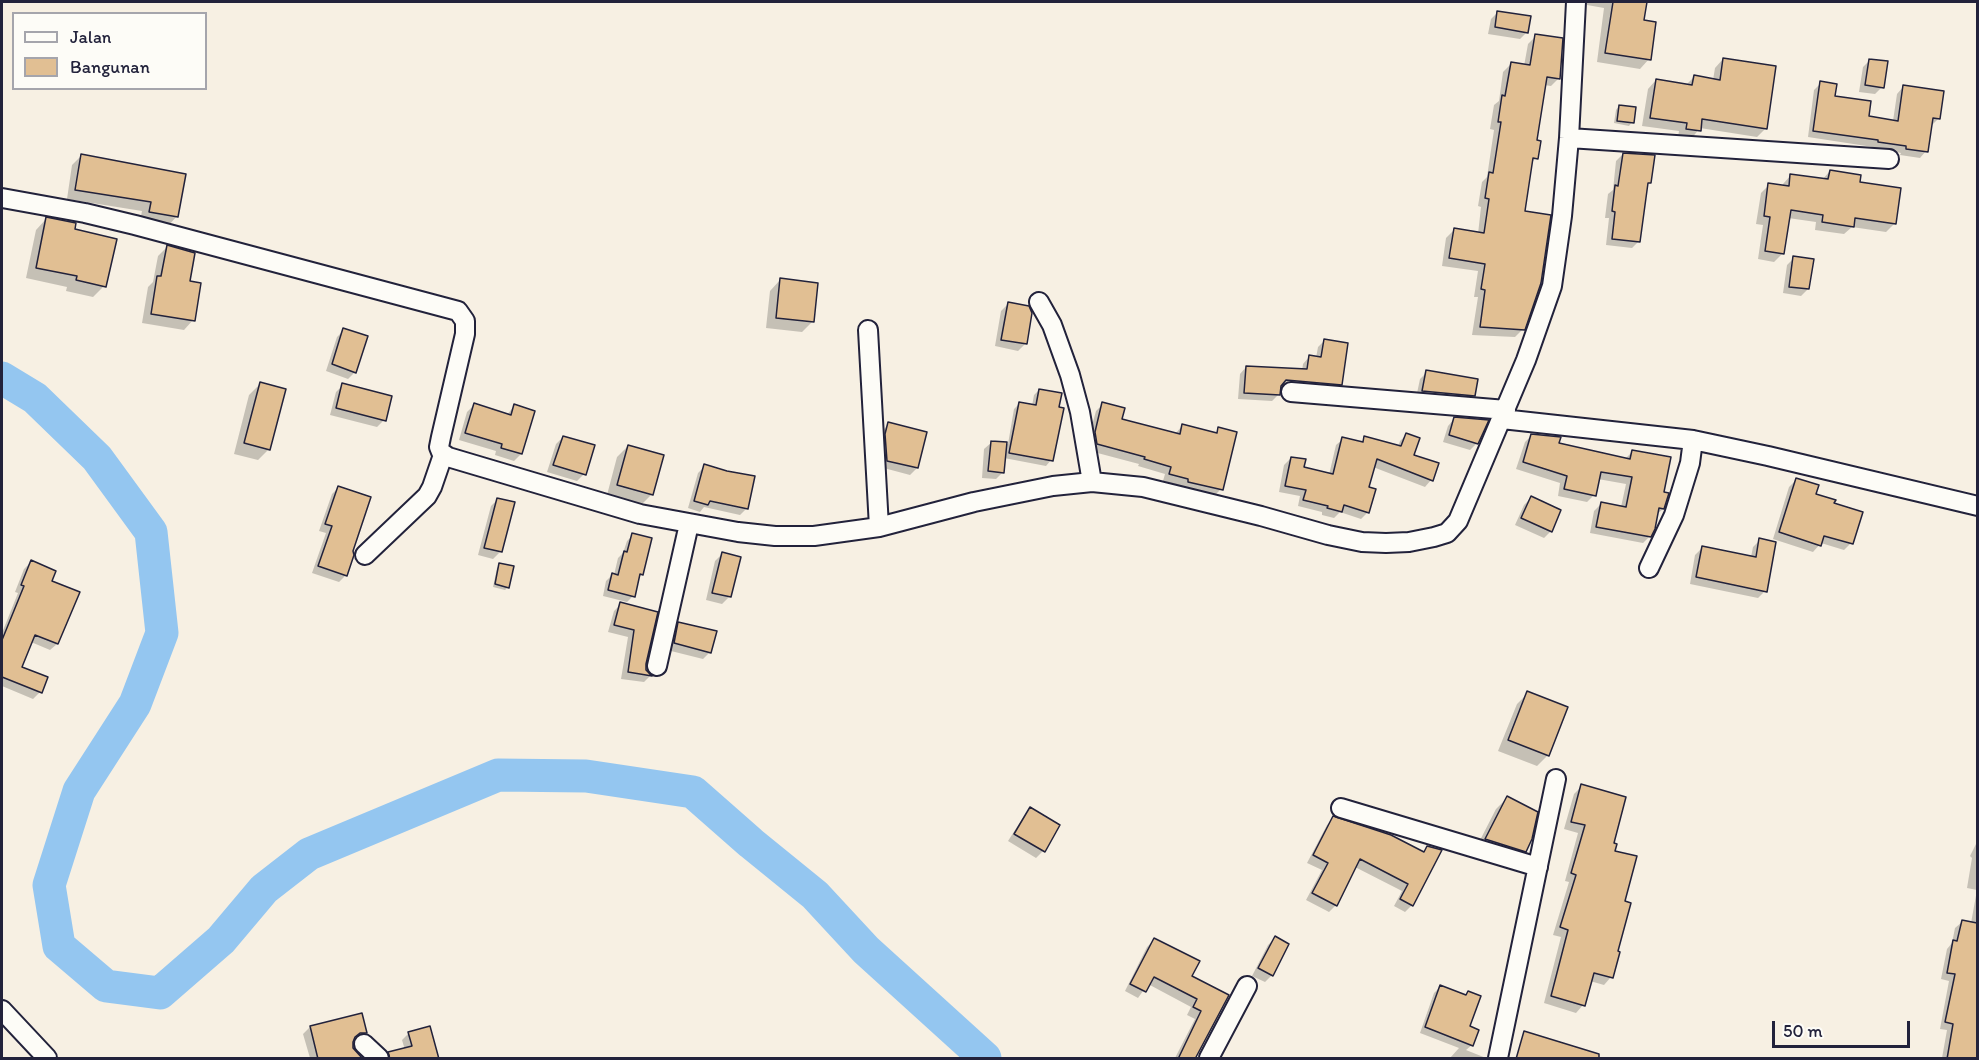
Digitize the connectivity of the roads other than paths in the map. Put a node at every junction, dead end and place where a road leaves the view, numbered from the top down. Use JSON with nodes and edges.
{"nodes":[{"id":1,"x":1576,"y":2,"type":"edge"},
{"id":2,"x":1569,"y":138,"type":"junction"},
{"id":3,"x":1889,"y":159,"type":"dead end"},
{"id":4,"x":2,"y":198,"type":"edge"},
{"id":5,"x":1039,"y":302,"type":"dead end"},
{"id":6,"x":868,"y":330,"type":"dead end"},
{"id":7,"x":1292,"y":392,"type":"dead end"},
{"id":8,"x":1504,"y":415,"type":"junction"},
{"id":9,"x":1693,"y":440,"type":"junction"},
{"id":10,"x":443,"y":455,"type":"junction"},
{"id":11,"x":1092,"y":482,"type":"junction"},
{"id":12,"x":1977,"y":506,"type":"edge"},
{"id":13,"x":689,"y":524,"type":"junction"},
{"id":14,"x":879,"y":527,"type":"junction"},
{"id":15,"x":364,"y":555,"type":"dead end"},
{"id":16,"x":1649,"y":568,"type":"dead end"},
{"id":17,"x":657,"y":666,"type":"dead end"},
{"id":18,"x":1556,"y":779,"type":"dead end"},
{"id":19,"x":1341,"y":808,"type":"dead end"},
{"id":20,"x":1538,"y":867,"type":"junction"},
{"id":21,"x":1247,"y":986,"type":"dead end"},
{"id":22,"x":2,"y":1010,"type":"edge"},
{"id":23,"x":364,"y":1044,"type":"dead end"},
{"id":24,"x":47,"y":1059,"type":"edge"},
{"id":25,"x":379,"y":1059,"type":"edge"},
{"id":26,"x":1209,"y":1059,"type":"edge"},
{"id":27,"x":1498,"y":1059,"type":"edge"}],
"edges":[{"from":1,"to":2,"type":"street"},
{"from":2,"to":3,"type":"street"},
{"from":2,"to":8,"type":"street"},
{"from":4,"to":10,"type":"street"},
{"from":5,"to":11,"type":"street"},
{"from":6,"to":14,"type":"street"},
{"from":7,"to":8,"type":"street"},
{"from":8,"to":9,"type":"street"},
{"from":8,"to":11,"type":"street"},
{"from":9,"to":12,"type":"street"},
{"from":9,"to":16,"type":"street"},
{"from":10,"to":13,"type":"street"},
{"from":10,"to":15,"type":"street"},
{"from":11,"to":14,"type":"street"},
{"from":13,"to":14,"type":"street"},
{"from":13,"to":17,"type":"street"},
{"from":18,"to":20,"type":"street"},
{"from":19,"to":20,"type":"street"},
{"from":20,"to":27,"type":"street"},
{"from":21,"to":26,"type":"street"},
{"from":22,"to":24,"type":"street"},
{"from":23,"to":25,"type":"street"}]}
